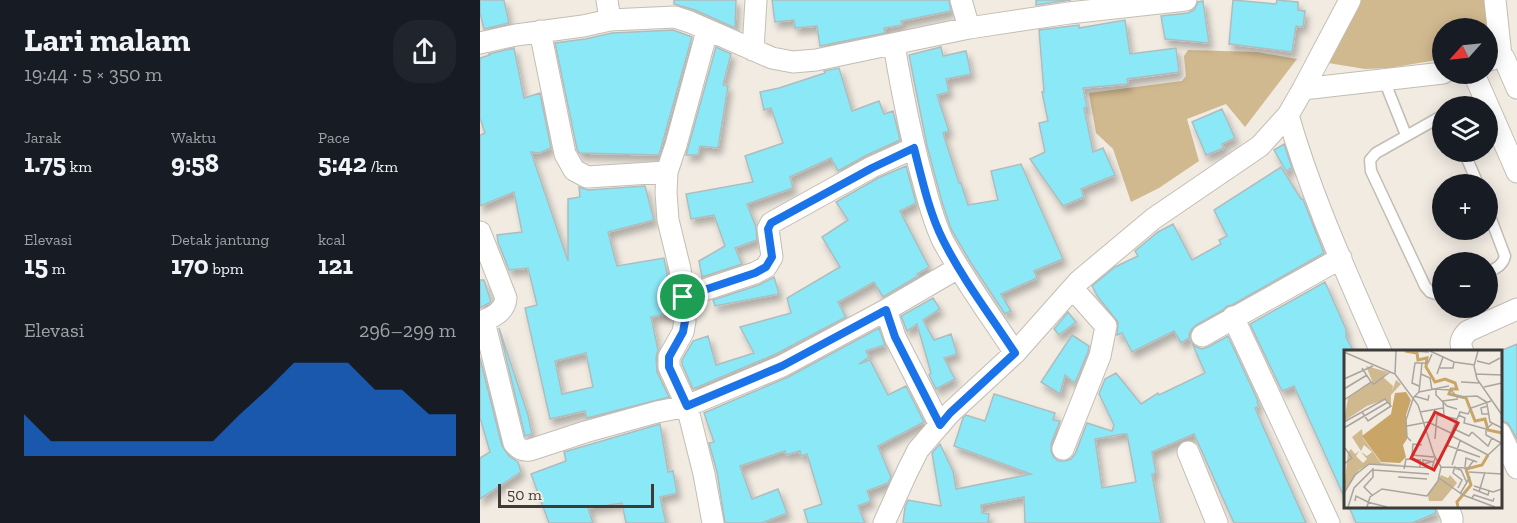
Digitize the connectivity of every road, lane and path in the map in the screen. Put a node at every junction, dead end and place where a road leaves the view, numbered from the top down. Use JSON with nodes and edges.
{"nodes":[{"id":1,"x":756,"y":0,"type":"edge"},
{"id":2,"x":961,"y":0,"type":"edge"},
{"id":3,"x":1186,"y":0,"type":"edge"},
{"id":4,"x":1350,"y":0,"type":"edge"},
{"id":5,"x":1495,"y":0,"type":"edge"},
{"id":6,"x":1068,"y":6,"type":"edge"},
{"id":7,"x":609,"y":10,"type":"edge"},
{"id":8,"x":1495,"y":18,"type":"edge"},
{"id":9,"x":969,"y":28,"type":"junction"},
{"id":10,"x":540,"y":31,"type":"junction"},
{"id":11,"x":707,"y":31,"type":"junction"},
{"id":12,"x":480,"y":43,"type":"edge"},
{"id":13,"x":894,"y":45,"type":"junction"},
{"id":14,"x":753,"y":50,"type":"junction"},
{"id":15,"x":1498,"y":59,"type":"edge"},
{"id":16,"x":1432,"y":74,"type":"edge"},
{"id":17,"x":1384,"y":80,"type":"junction"},
{"id":18,"x":1478,"y":84,"type":"edge"},
{"id":19,"x":1517,"y":87,"type":"edge"},
{"id":20,"x":1303,"y":89,"type":"junction"},
{"id":21,"x":1288,"y":115,"type":"junction"},
{"id":22,"x":1432,"y":121,"type":"edge"},
{"id":23,"x":1406,"y":135,"type":"junction"},
{"id":24,"x":914,"y":148,"type":"junction"},
{"id":25,"x":667,"y":172,"type":"junction"},
{"id":26,"x":1517,"y":172,"type":"edge"},
{"id":27,"x":480,"y":232,"type":"edge"},
{"id":28,"x":1498,"y":239,"type":"edge"},
{"id":29,"x":1341,"y":258,"type":"junction"},
{"id":30,"x":1498,"y":267,"type":"edge"},
{"id":31,"x":958,"y":268,"type":"junction"},
{"id":32,"x":1073,"y":289,"type":"junction"},
{"id":33,"x":1432,"y":293,"type":"edge"},
{"id":34,"x":683,"y":297,"type":"junction"},
{"id":35,"x":1517,"y":309,"type":"edge"},
{"id":36,"x":886,"y":310,"type":"junction"},
{"id":37,"x":1233,"y":317,"type":"junction"},
{"id":38,"x":482,"y":322,"type":"edge"},
{"id":39,"x":1202,"y":336,"type":"dead end"},
{"id":40,"x":1380,"y":350,"type":"edge"},
{"id":41,"x":1462,"y":350,"type":"edge"},
{"id":42,"x":1015,"y":353,"type":"junction"},
{"id":43,"x":687,"y":406,"type":"junction"},
{"id":44,"x":940,"y":425,"type":"junction"},
{"id":45,"x":1502,"y":437,"type":"edge"},
{"id":46,"x":1063,"y":449,"type":"dead end"},
{"id":47,"x":1188,"y":452,"type":"dead end"},
{"id":48,"x":1517,"y":468,"type":"edge"},
{"id":49,"x":1447,"y":508,"type":"edge"},
{"id":50,"x":713,"y":523,"type":"edge"},
{"id":51,"x":884,"y":523,"type":"edge"},
{"id":52,"x":1217,"y":523,"type":"edge"},
{"id":53,"x":1329,"y":523,"type":"edge"},
{"id":54,"x":1452,"y":523,"type":"edge"}],
"edges":[{"from":1,"to":14,"type":"street"},
{"from":2,"to":9,"type":"street"},
{"from":3,"to":6,"type":"street"},
{"from":4,"to":20,"type":"street"},
{"from":5,"to":8,"type":"street"},
{"from":6,"to":9,"type":"street"},
{"from":7,"to":10,"type":"street"},
{"from":7,"to":11,"type":"street"},
{"from":9,"to":13,"type":"street"},
{"from":10,"to":12,"type":"street"},
{"from":10,"to":25,"type":"street"},
{"from":11,"to":14,"type":"street"},
{"from":11,"to":25,"type":"street"},
{"from":13,"to":14,"type":"street"},
{"from":13,"to":24,"type":"street"},
{"from":15,"to":19,"type":"street"},
{"from":16,"to":17,"type":"street"},
{"from":17,"to":20,"type":"street"},
{"from":17,"to":23,"type":"lane"},
{"from":18,"to":26,"type":"street"},
{"from":20,"to":21,"type":"street"},
{"from":21,"to":29,"type":"street"},
{"from":21,"to":32,"type":"street"},
{"from":22,"to":23,"type":"lane"},
{"from":23,"to":33,"type":"lane"},
{"from":24,"to":31,"type":"street"},
{"from":24,"to":34,"type":"street"},
{"from":25,"to":34,"type":"street"},
{"from":27,"to":38,"type":"street"},
{"from":28,"to":30,"type":"lane"},
{"from":29,"to":37,"type":"street"},
{"from":29,"to":40,"type":"street"},
{"from":31,"to":36,"type":"street"},
{"from":31,"to":42,"type":"street"},
{"from":32,"to":42,"type":"street"},
{"from":32,"to":46,"type":"street"},
{"from":34,"to":43,"type":"street"},
{"from":35,"to":41,"type":"street"},
{"from":36,"to":43,"type":"street"},
{"from":36,"to":44,"type":"street"},
{"from":37,"to":39,"type":"street"},
{"from":37,"to":53,"type":"street"},
{"from":38,"to":43,"type":"street"},
{"from":42,"to":44,"type":"street"},
{"from":43,"to":50,"type":"street"},
{"from":44,"to":51,"type":"street"},
{"from":45,"to":48,"type":"street"},
{"from":47,"to":52,"type":"street"},
{"from":49,"to":54,"type":"street"}]}
